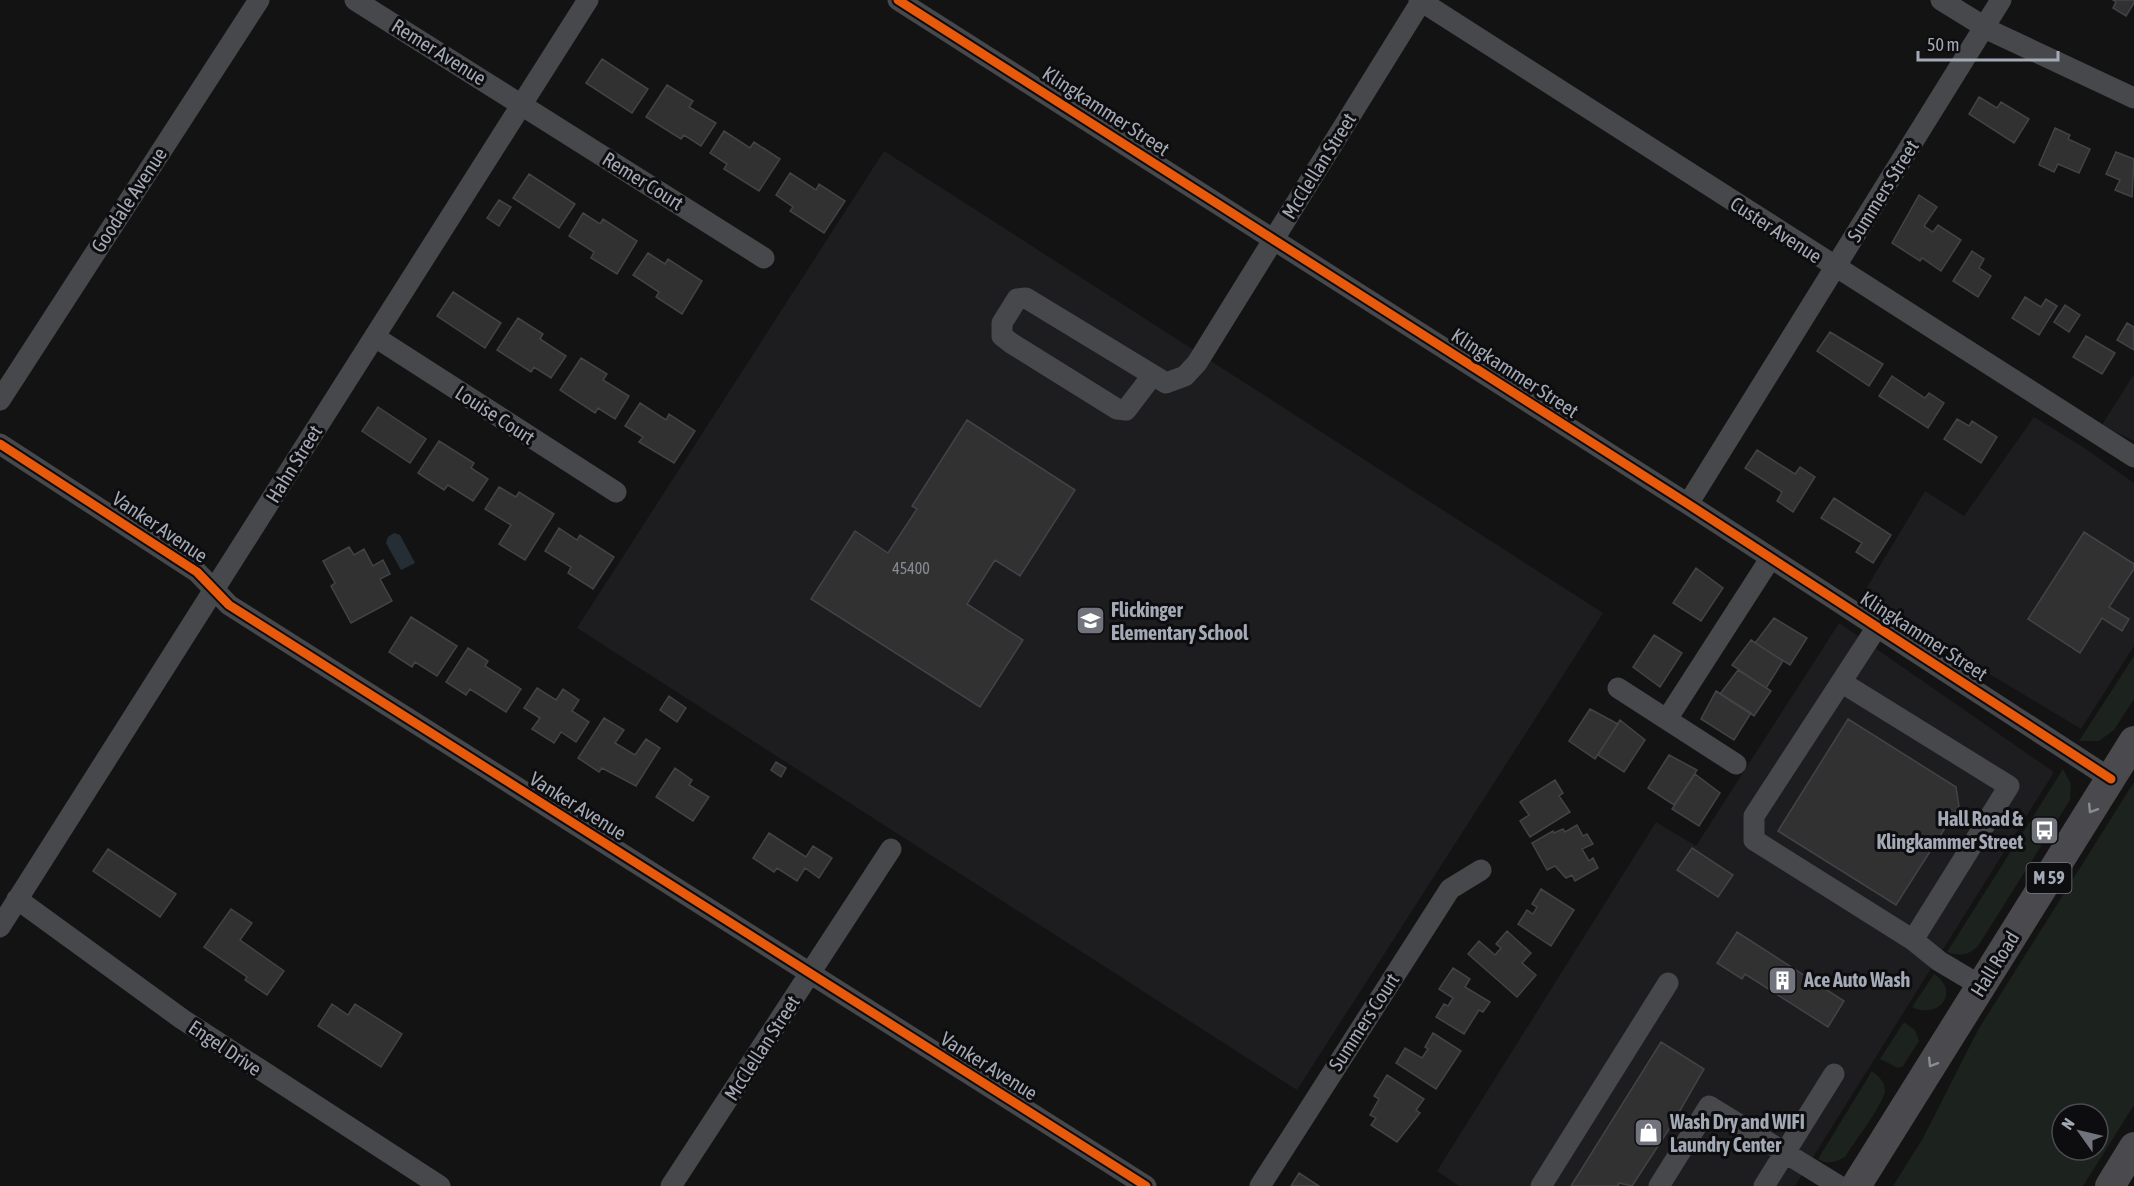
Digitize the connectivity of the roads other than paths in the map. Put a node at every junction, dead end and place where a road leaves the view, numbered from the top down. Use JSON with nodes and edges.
{"nodes":[{"id":1,"x":259,"y":0,"type":"edge"},
{"id":2,"x":355,"y":0,"type":"edge"},
{"id":3,"x":588,"y":0,"type":"edge"},
{"id":4,"x":898,"y":0,"type":"edge"},
{"id":5,"x":1421,"y":0,"type":"edge"},
{"id":6,"x":1941,"y":0,"type":"edge"},
{"id":7,"x":2001,"y":0,"type":"edge"},
{"id":8,"x":1984,"y":27,"type":"junction"},
{"id":9,"x":2134,"y":98,"type":"edge"},
{"id":10,"x":522,"y":104,"type":"junction"},
{"id":11,"x":1273,"y":239,"type":"junction"},
{"id":12,"x":764,"y":258,"type":"dead end"},
{"id":13,"x":1836,"y":268,"type":"junction"},
{"id":14,"x":375,"y":337,"type":"junction"},
{"id":15,"x":1152,"y":376,"type":"junction"},
{"id":16,"x":0,"y":400,"type":"edge"},
{"id":17,"x":0,"y":444,"type":"edge"},
{"id":18,"x":2134,"y":457,"type":"edge"},
{"id":19,"x":616,"y":492,"type":"dead end"},
{"id":20,"x":1688,"y":504,"type":"junction"},
{"id":21,"x":1770,"y":559,"type":"junction"},
{"id":22,"x":214,"y":590,"type":"junction"},
{"id":23,"x":1877,"y":627,"type":"junction"},
{"id":24,"x":1841,"y":682,"type":"junction"},
{"id":25,"x":1618,"y":688,"type":"dead end"},
{"id":26,"x":1667,"y":719,"type":"junction"},
{"id":27,"x":2134,"y":741,"type":"edge"},
{"id":28,"x":1736,"y":764,"type":"dead end"},
{"id":29,"x":2111,"y":779,"type":"junction"},
{"id":30,"x":891,"y":849,"type":"dead end"},
{"id":31,"x":1481,"y":870,"type":"dead end"},
{"id":32,"x":17,"y":899,"type":"junction"},
{"id":33,"x":0,"y":927,"type":"edge"},
{"id":34,"x":1913,"y":940,"type":"junction"},
{"id":35,"x":809,"y":974,"type":"junction"},
{"id":36,"x":1668,"y":982,"type":"dead end"},
{"id":37,"x":1981,"y":986,"type":"junction"},
{"id":38,"x":1834,"y":1074,"type":"dead end"},
{"id":39,"x":2134,"y":1147,"type":"edge"},
{"id":40,"x":1785,"y":1153,"type":"junction"},
{"id":41,"x":440,"y":1186,"type":"edge"},
{"id":42,"x":671,"y":1186,"type":"edge"},
{"id":43,"x":1146,"y":1186,"type":"edge"},
{"id":44,"x":1260,"y":1186,"type":"edge"},
{"id":45,"x":1541,"y":1186,"type":"edge"},
{"id":46,"x":1659,"y":1186,"type":"edge"},
{"id":47,"x":1764,"y":1186,"type":"edge"},
{"id":48,"x":1839,"y":1186,"type":"edge"},
{"id":49,"x":1856,"y":1186,"type":"edge"},
{"id":50,"x":2110,"y":1186,"type":"edge"}],
"edges":[{"from":1,"to":16,"type":"street","name":"Goodale Avenue"},
{"from":2,"to":10,"type":"street","name":"Remer Avenue"},
{"from":3,"to":10,"type":"street","name":"Hahn Street"},
{"from":4,"to":11,"type":"street","name":"Klingkammer Street"},
{"from":5,"to":11,"type":"street","name":"McClellan Street"},
{"from":5,"to":13,"type":"street","name":"Custer Avenue"},
{"from":6,"to":8,"type":"street"},
{"from":7,"to":8,"type":"street","name":"Summers Street"},
{"from":8,"to":9,"type":"street"},
{"from":8,"to":13,"type":"street","name":"Summers Street"},
{"from":10,"to":12,"type":"street","name":"Remer Court"},
{"from":10,"to":14,"type":"street","name":"Hahn Street"},
{"from":11,"to":15,"type":"street","name":"McClellan Street"},
{"from":11,"to":20,"type":"street","name":"Klingkammer Street"},
{"from":13,"to":18,"type":"street","name":"Custer Avenue"},
{"from":13,"to":20,"type":"street","name":"Summers Street"},
{"from":14,"to":19,"type":"street","name":"Louise Court"},
{"from":14,"to":22,"type":"street","name":"Hahn Street"},
{"from":15,"to":15,"type":"street"},
{"from":17,"to":22,"type":"street","name":"Vanker Avenue"},
{"from":20,"to":21,"type":"street","name":"Klingkammer Street"},
{"from":21,"to":23,"type":"street","name":"Klingkammer Street"},
{"from":21,"to":26,"type":"street"},
{"from":22,"to":32,"type":"street","name":"Hahn Street"},
{"from":22,"to":35,"type":"street","name":"Vanker Avenue"},
{"from":23,"to":24,"type":"street"},
{"from":23,"to":29,"type":"street","name":"Klingkammer Street"},
{"from":24,"to":34,"type":"street"},
{"from":24,"to":34,"type":"street"},
{"from":25,"to":26,"type":"street"},
{"from":26,"to":28,"type":"street"},
{"from":27,"to":29,"type":"highway","name":"Hall Road","number":"M 59"},
{"from":29,"to":37,"type":"highway","name":"Hall Road","number":"M 59","one_way":true},
{"from":30,"to":35,"type":"street","name":"McClellan Street"},
{"from":31,"to":44,"type":"street","name":"Summers Court"},
{"from":32,"to":33,"type":"street","name":"Hahn Street"},
{"from":32,"to":41,"type":"street","name":"Engel Drive"},
{"from":34,"to":37,"type":"street"},
{"from":35,"to":42,"type":"street","name":"McClellan Street"},
{"from":35,"to":43,"type":"street","name":"Vanker Avenue"},
{"from":36,"to":45,"type":"street"},
{"from":37,"to":49,"type":"highway","name":"Hall Road","number":"M 59","one_way":true},
{"from":38,"to":40,"type":"street"},
{"from":39,"to":50,"type":"highway"},
{"from":40,"to":46,"type":"street"},
{"from":40,"to":47,"type":"street"},
{"from":40,"to":48,"type":"street"}]}
